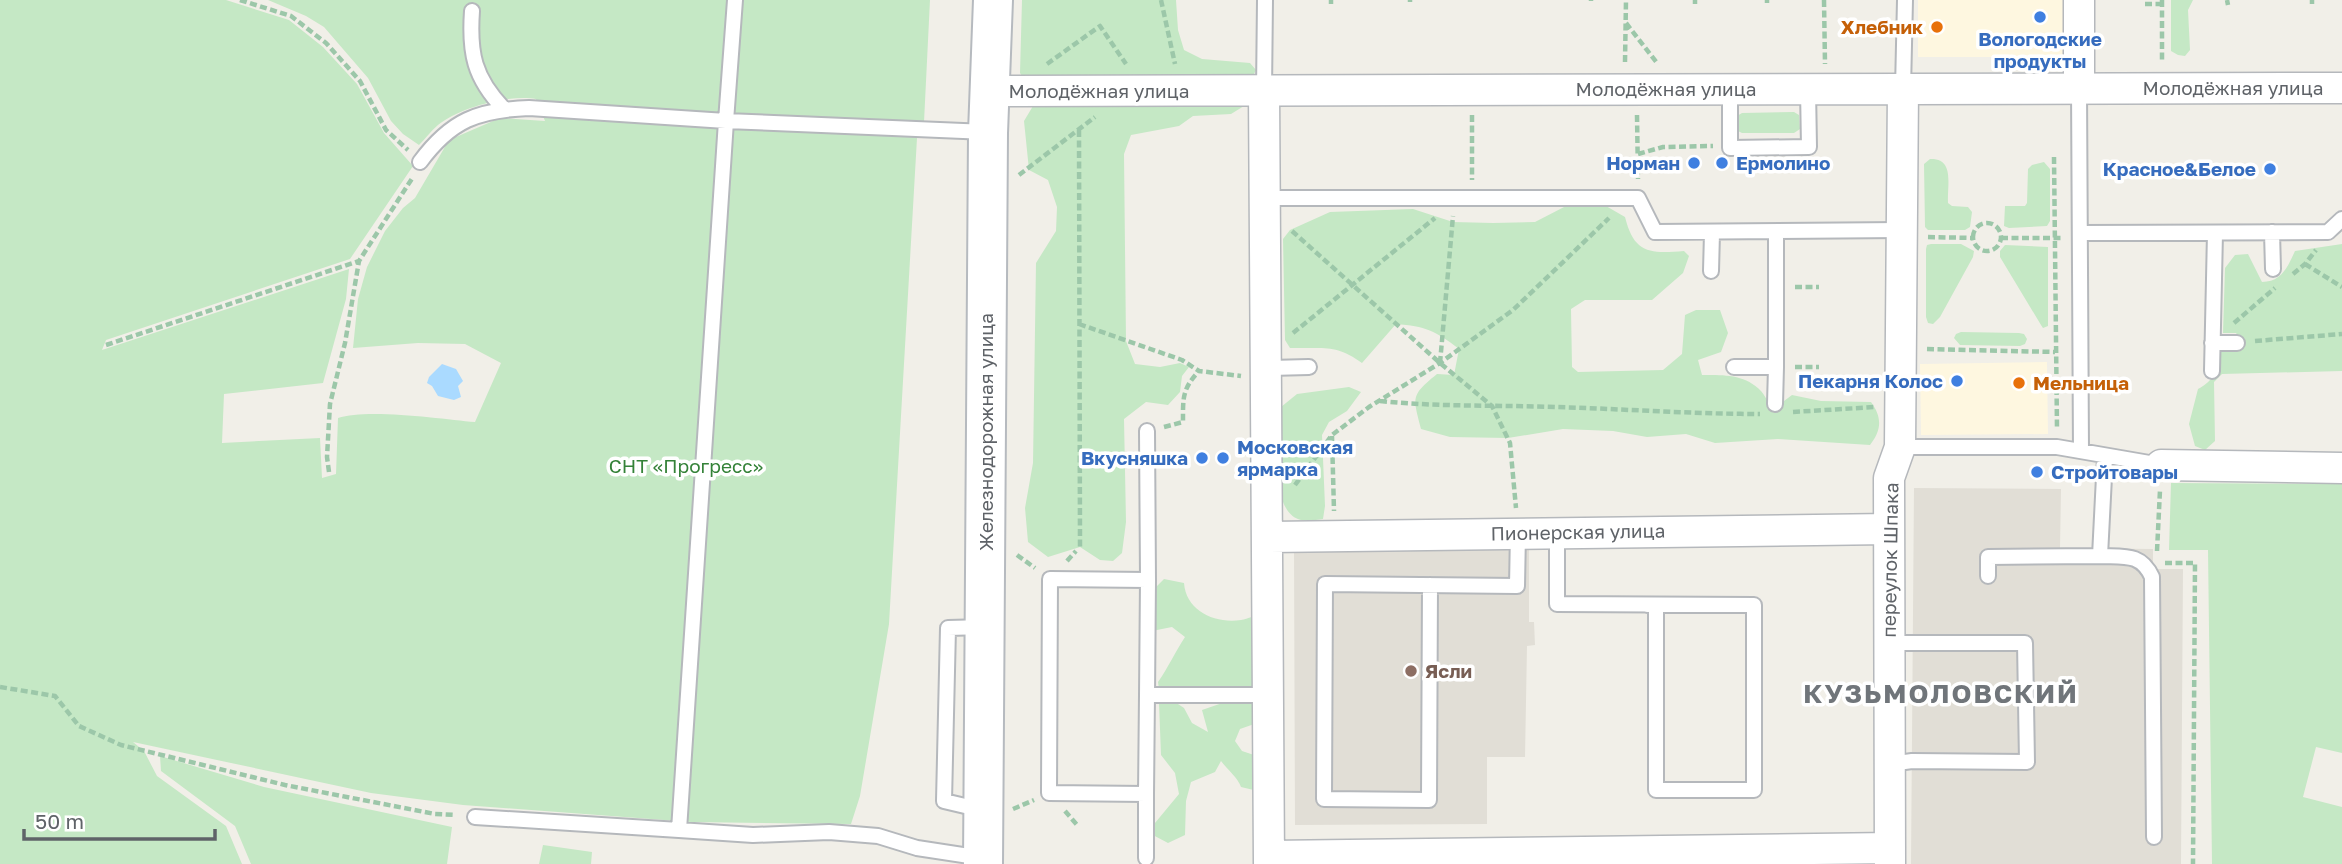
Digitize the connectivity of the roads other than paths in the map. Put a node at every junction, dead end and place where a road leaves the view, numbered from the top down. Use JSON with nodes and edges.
{"nodes":[{"id":1,"x":735,"y":0,"type":"edge"},
{"id":2,"x":993,"y":0,"type":"edge"},
{"id":3,"x":1265,"y":0,"type":"edge"},
{"id":4,"x":1905,"y":0,"type":"edge"},
{"id":5,"x":2078,"y":0,"type":"edge"},
{"id":6,"x":472,"y":11,"type":"dead end"},
{"id":7,"x":1817,"y":82,"type":"junction"},
{"id":8,"x":2079,"y":88,"type":"junction"},
{"id":9,"x":2342,"y":88,"type":"edge"},
{"id":10,"x":1730,"y":89,"type":"junction"},
{"id":11,"x":1903,"y":89,"type":"junction"},
{"id":12,"x":1264,"y":90,"type":"junction"},
{"id":13,"x":990,"y":91,"type":"junction"},
{"id":14,"x":504,"y":109,"type":"junction"},
{"id":15,"x":726,"y":121,"type":"junction"},
{"id":16,"x":988,"y":132,"type":"junction"},
{"id":17,"x":420,"y":162,"type":"road end"},
{"id":18,"x":1265,"y":203,"type":"junction"},
{"id":19,"x":2342,"y":219,"type":"edge"},
{"id":20,"x":1776,"y":232,"type":"junction"},
{"id":21,"x":2272,"y":232,"type":"junction"},
{"id":22,"x":1712,"y":233,"type":"junction"},
{"id":23,"x":1901,"y":233,"type":"junction"},
{"id":24,"x":2215,"y":233,"type":"junction"},
{"id":25,"x":2080,"y":235,"type":"junction"},
{"id":26,"x":2273,"y":269,"type":"dead end"},
{"id":27,"x":1711,"y":271,"type":"dead end"},
{"id":28,"x":2212,"y":343,"type":"junction"},
{"id":29,"x":2237,"y":344,"type":"road end"},
{"id":30,"x":1266,"y":367,"type":"junction"},
{"id":31,"x":1734,"y":367,"type":"dead end"},
{"id":32,"x":1776,"y":367,"type":"junction"},
{"id":33,"x":1309,"y":368,"type":"dead end"},
{"id":34,"x":2212,"y":370,"type":"dead end"},
{"id":35,"x":1776,"y":410,"type":"road end"},
{"id":36,"x":1147,"y":431,"type":"road end"},
{"id":37,"x":1900,"y":447,"type":"junction"},
{"id":38,"x":2081,"y":451,"type":"junction"},
{"id":39,"x":2105,"y":457,"type":"junction"},
{"id":40,"x":2161,"y":465,"type":"joint"},
{"id":41,"x":2342,"y":467,"type":"edge"},
{"id":42,"x":1889,"y":529,"type":"junction"},
{"id":43,"x":1557,"y":532,"type":"junction"},
{"id":44,"x":1518,"y":533,"type":"junction"},
{"id":45,"x":1267,"y":537,"type":"junction"},
{"id":46,"x":2101,"y":555,"type":"junction"},
{"id":47,"x":1988,"y":576,"type":"dead end"},
{"id":48,"x":1148,"y":580,"type":"junction"},
{"id":49,"x":1430,"y":585,"type":"junction"},
{"id":50,"x":1647,"y":605,"type":"junction"},
{"id":51,"x":1889,"y":643,"type":"junction"},
{"id":52,"x":1147,"y":695,"type":"junction"},
{"id":53,"x":1268,"y":695,"type":"junction"},
{"id":54,"x":1890,"y":764,"type":"junction"},
{"id":55,"x":1146,"y":794,"type":"junction"},
{"id":56,"x":475,"y":817,"type":"road end"},
{"id":57,"x":679,"y":830,"type":"junction"},
{"id":58,"x":2154,"y":836,"type":"dead end"},
{"id":59,"x":1890,"y":856,"type":"edge"},
{"id":60,"x":1146,"y":858,"type":"dead end"},
{"id":61,"x":1269,"y":860,"type":"edge"},
{"id":62,"x":983,"y":861,"type":"edge"}],
"edges":[{"from":1,"to":15,"type":"lane"},
{"from":2,"to":13,"type":"main road","name":"Железнодорожная улица"},
{"from":3,"to":12,"type":"lane"},
{"from":4,"to":11,"type":"lane"},
{"from":5,"to":8,"type":"street"},
{"from":6,"to":14,"type":"lane"},
{"from":7,"to":10,"type":"street","name":"Молодёжная улица"},
{"from":7,"to":10,"type":"lane"},
{"from":7,"to":11,"type":"street","name":"Молодёжная улица"},
{"from":8,"to":9,"type":"street","name":"Молодёжная улица"},
{"from":8,"to":11,"type":"street","name":"Молодёжная улица"},
{"from":8,"to":25,"type":"lane"},
{"from":10,"to":12,"type":"street","name":"Молодёжная улица"},
{"from":11,"to":23,"type":"street","name":"переулок Шпака"},
{"from":12,"to":13,"type":"street","name":"Молодёжная улица"},
{"from":12,"to":18,"type":"street"},
{"from":13,"to":16,"type":"main road","name":"Железнодорожная улица"},
{"from":14,"to":15,"type":"lane"},
{"from":14,"to":17,"type":"lane"},
{"from":15,"to":16,"type":"lane"},
{"from":15,"to":57,"type":"lane"},
{"from":16,"to":62,"type":"main road","name":"Железнодорожная улица"},
{"from":18,"to":22,"type":"lane"},
{"from":18,"to":30,"type":"street"},
{"from":19,"to":21,"type":"lane"},
{"from":20,"to":22,"type":"lane"},
{"from":20,"to":23,"type":"lane"},
{"from":20,"to":32,"type":"lane"},
{"from":21,"to":24,"type":"lane"},
{"from":21,"to":26,"type":"lane"},
{"from":22,"to":27,"type":"lane"},
{"from":23,"to":37,"type":"street","name":"переулок Шпака"},
{"from":24,"to":25,"type":"lane"},
{"from":24,"to":28,"type":"lane"},
{"from":25,"to":38,"type":"lane"},
{"from":28,"to":29,"type":"lane"},
{"from":28,"to":34,"type":"lane"},
{"from":30,"to":33,"type":"lane"},
{"from":30,"to":45,"type":"street"},
{"from":31,"to":32,"type":"lane"},
{"from":32,"to":35,"type":"lane"},
{"from":36,"to":48,"type":"lane"},
{"from":37,"to":38,"type":"lane"},
{"from":37,"to":42,"type":"street","name":"переулок Шпака"},
{"from":38,"to":39,"type":"lane"},
{"from":39,"to":40,"type":"lane"},
{"from":39,"to":46,"type":"lane"},
{"from":40,"to":41,"type":"street"},
{"from":42,"to":43,"type":"street","name":"Пионерская улица"},
{"from":42,"to":51,"type":"street","name":"переулок Шпака"},
{"from":43,"to":44,"type":"street","name":"Пионерская улица"},
{"from":43,"to":50,"type":"lane"},
{"from":44,"to":45,"type":"street","name":"Пионерская улица"},
{"from":44,"to":49,"type":"lane"},
{"from":45,"to":53,"type":"street"},
{"from":46,"to":47,"type":"lane"},
{"from":46,"to":58,"type":"lane"},
{"from":48,"to":52,"type":"lane"},
{"from":48,"to":55,"type":"lane"},
{"from":49,"to":49,"type":"lane"},
{"from":50,"to":50,"type":"lane"},
{"from":51,"to":54,"type":"street","name":"переулок Шпака"},
{"from":51,"to":54,"type":"lane"},
{"from":52,"to":53,"type":"lane"},
{"from":52,"to":55,"type":"lane"},
{"from":53,"to":61,"type":"street"},
{"from":54,"to":59,"type":"street","name":"переулок Шпака"},
{"from":55,"to":60,"type":"lane"},
{"from":56,"to":57,"type":"lane"},
{"from":57,"to":62,"type":"lane"},
{"from":59,"to":61,"type":"street"}]}
